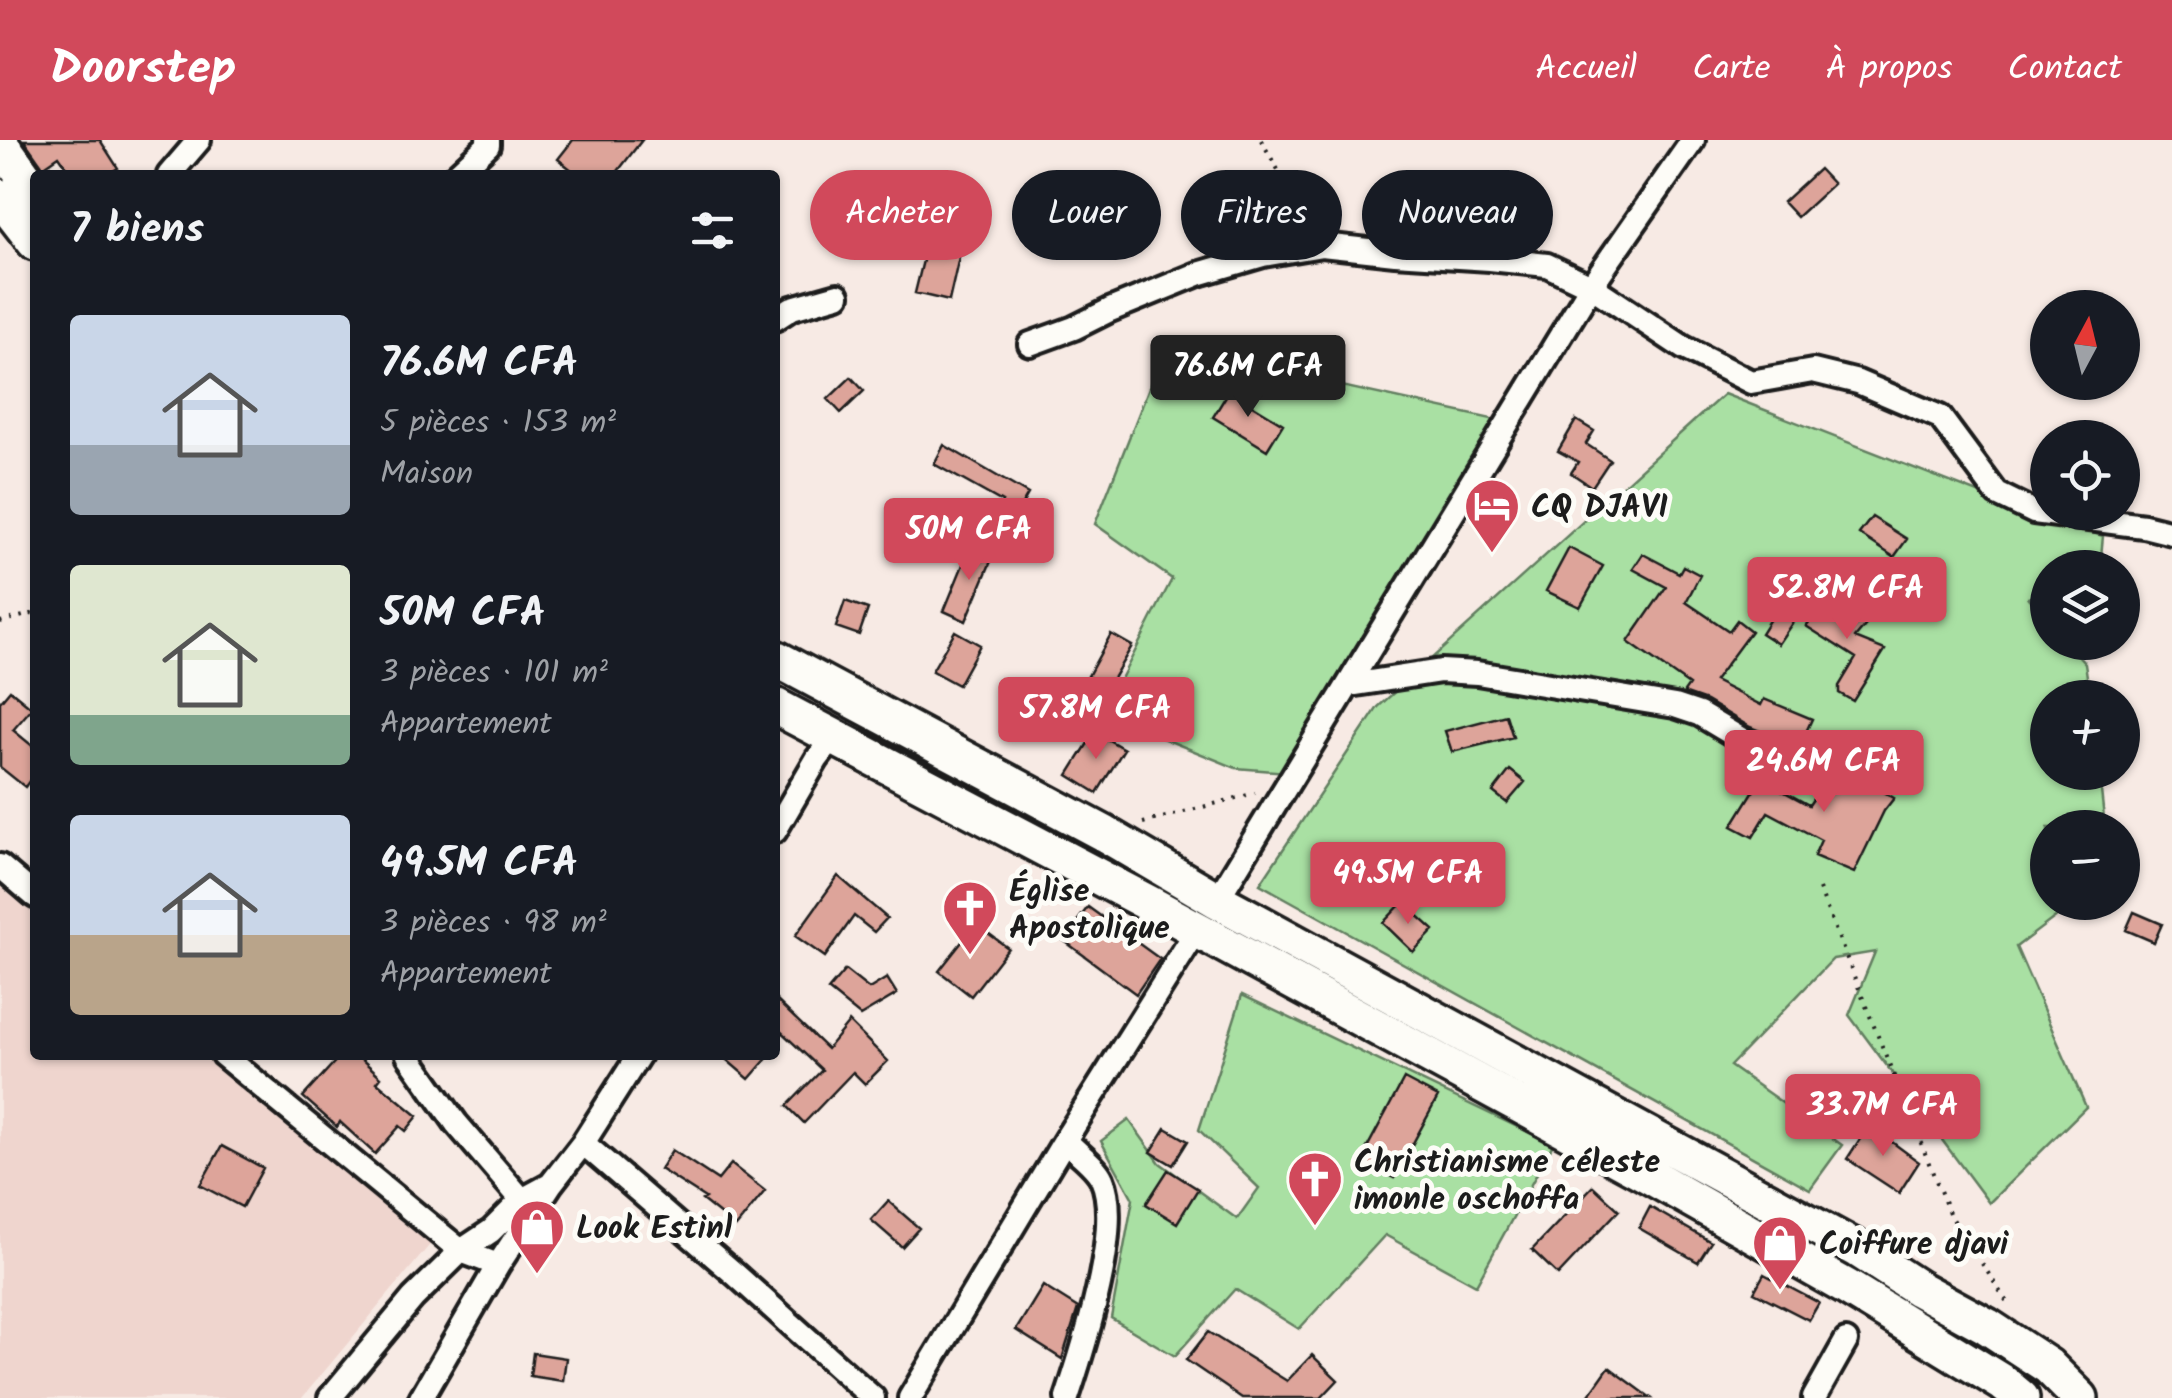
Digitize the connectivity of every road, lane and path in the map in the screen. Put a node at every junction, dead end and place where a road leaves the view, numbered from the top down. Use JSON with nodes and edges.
{"nodes":[{"id":1,"x":200,"y":140,"type":"edge"},
{"id":2,"x":488,"y":140,"type":"edge"},
{"id":3,"x":1261,"y":140,"type":"edge"},
{"id":4,"x":1693,"y":140,"type":"edge"},
{"id":5,"x":0,"y":143,"type":"edge"},
{"id":6,"x":173,"y":170,"type":"edge"},
{"id":7,"x":462,"y":170,"type":"edge"},
{"id":8,"x":1277,"y":170,"type":"edge"},
{"id":9,"x":30,"y":185,"type":"edge"},
{"id":10,"x":0,"y":197,"type":"edge"},
{"id":11,"x":30,"y":236,"type":"edge"},
{"id":12,"x":1342,"y":247,"type":"edge"},
{"id":13,"x":1246,"y":260,"type":"edge"},
{"id":14,"x":1592,"y":286,"type":"junction"},
{"id":15,"x":838,"y":295,"type":"dead end"},
{"id":16,"x":780,"y":316,"type":"edge"},
{"id":17,"x":1030,"y":344,"type":"dead end"},
{"id":18,"x":2172,"y":533,"type":"edge"},
{"id":19,"x":30,"y":614,"type":"edge"},
{"id":20,"x":0,"y":622,"type":"edge"},
{"id":21,"x":780,"y":661,"type":"edge"},
{"id":22,"x":1350,"y":685,"type":"junction"},
{"id":23,"x":780,"y":709,"type":"edge"},
{"id":24,"x":834,"y":737,"type":"junction"},
{"id":25,"x":1789,"y":768,"type":"dead end"},
{"id":26,"x":1290,"y":783,"type":"junction"},
{"id":27,"x":780,"y":822,"type":"edge"},
{"id":28,"x":1105,"y":834,"type":"junction"},
{"id":29,"x":0,"y":866,"type":"edge"},
{"id":30,"x":1819,"y":889,"type":"dead end"},
{"id":31,"x":30,"y":892,"type":"edge"},
{"id":32,"x":1217,"y":900,"type":"junction"},
{"id":33,"x":1197,"y":930,"type":"junction"},
{"id":34,"x":229,"y":1060,"type":"edge"},
{"id":35,"x":412,"y":1060,"type":"edge"},
{"id":36,"x":636,"y":1060,"type":"edge"},
{"id":37,"x":1065,"y":1140,"type":"junction"},
{"id":38,"x":583,"y":1143,"type":"junction"},
{"id":39,"x":552,"y":1184,"type":"junction"},
{"id":40,"x":522,"y":1200,"type":"junction"},
{"id":41,"x":462,"y":1252,"type":"junction"},
{"id":42,"x":498,"y":1265,"type":"junction"},
{"id":43,"x":2008,"y":1305,"type":"dead end"},
{"id":44,"x":1846,"y":1341,"type":"dead end"},
{"id":45,"x":330,"y":1398,"type":"edge"},
{"id":46,"x":421,"y":1398,"type":"edge"},
{"id":47,"x":873,"y":1398,"type":"edge"},
{"id":48,"x":910,"y":1398,"type":"edge"},
{"id":49,"x":1067,"y":1398,"type":"edge"},
{"id":50,"x":1814,"y":1398,"type":"edge"},
{"id":51,"x":2021,"y":1398,"type":"edge"},
{"id":52,"x":2080,"y":1398,"type":"edge"}],
"edges":[{"from":1,"to":6,"type":"street"},
{"from":2,"to":7,"type":"street"},
{"from":3,"to":8,"type":"path"},
{"from":4,"to":14,"type":"street"},
{"from":5,"to":9,"type":"main road"},
{"from":10,"to":11,"type":"main road"},
{"from":12,"to":14,"type":"street"},
{"from":13,"to":17,"type":"street"},
{"from":14,"to":18,"type":"street"},
{"from":14,"to":22,"type":"street"},
{"from":15,"to":16,"type":"street"},
{"from":19,"to":20,"type":"path"},
{"from":21,"to":28,"type":"main road"},
{"from":22,"to":25,"type":"street"},
{"from":22,"to":26,"type":"street"},
{"from":23,"to":24,"type":"main road"},
{"from":24,"to":27,"type":"street"},
{"from":24,"to":33,"type":"main road"},
{"from":26,"to":28,"type":"path"},
{"from":26,"to":32,"type":"street"},
{"from":28,"to":32,"type":"main road"},
{"from":29,"to":31,"type":"street"},
{"from":30,"to":43,"type":"path"},
{"from":32,"to":52,"type":"main road"},
{"from":33,"to":37,"type":"street"},
{"from":33,"to":51,"type":"main road"},
{"from":34,"to":41,"type":"street"},
{"from":35,"to":40,"type":"street"},
{"from":36,"to":38,"type":"street"},
{"from":37,"to":48,"type":"street"},
{"from":37,"to":49,"type":"street"},
{"from":38,"to":39,"type":"street"},
{"from":38,"to":47,"type":"street"},
{"from":39,"to":40,"type":"street"},
{"from":39,"to":42,"type":"street"},
{"from":40,"to":41,"type":"street"},
{"from":41,"to":42,"type":"street"},
{"from":41,"to":45,"type":"street"},
{"from":42,"to":46,"type":"street"},
{"from":44,"to":50,"type":"street"}]}
